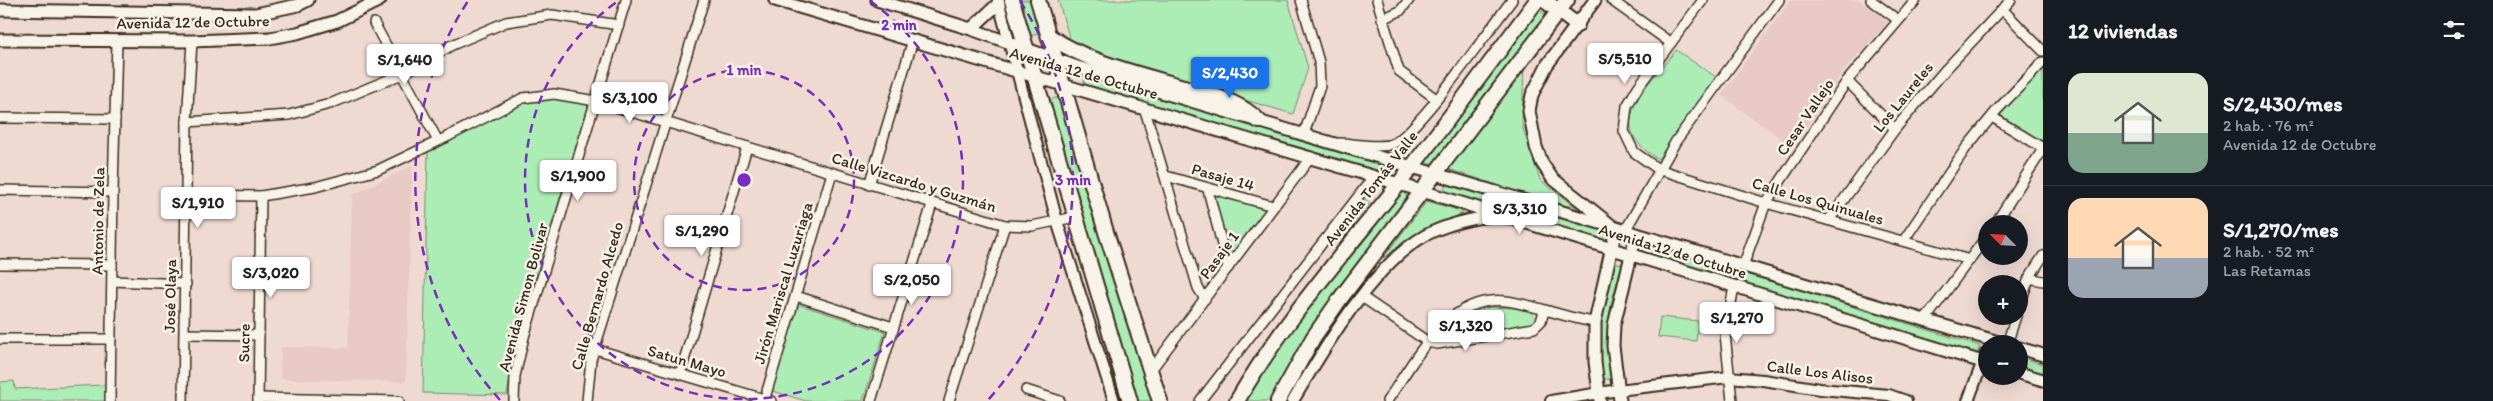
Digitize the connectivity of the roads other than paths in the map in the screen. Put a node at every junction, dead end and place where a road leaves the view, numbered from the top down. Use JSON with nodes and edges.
{"nodes":[{"id":1,"x":308,"y":0,"type":"edge"},
{"id":2,"x":380,"y":0,"type":"edge"},
{"id":3,"x":626,"y":0,"type":"edge"},
{"id":4,"x":704,"y":0,"type":"edge"},
{"id":5,"x":775,"y":0,"type":"edge"},
{"id":6,"x":877,"y":0,"type":"edge"},
{"id":7,"x":1038,"y":0,"type":"edge"},
{"id":8,"x":1300,"y":0,"type":"edge"},
{"id":9,"x":1377,"y":0,"type":"edge"},
{"id":10,"x":1409,"y":0,"type":"edge"},
{"id":11,"x":1512,"y":0,"type":"edge"},
{"id":12,"x":1537,"y":0,"type":"edge"},
{"id":13,"x":1544,"y":0,"type":"edge"},
{"id":14,"x":1595,"y":0,"type":"edge"},
{"id":15,"x":1611,"y":0,"type":"edge"},
{"id":16,"x":1703,"y":0,"type":"edge"},
{"id":17,"x":1779,"y":0,"type":"edge"},
{"id":18,"x":1871,"y":0,"type":"edge"},
{"id":19,"x":1916,"y":0,"type":"edge"},
{"id":20,"x":2010,"y":0,"type":"edge"},
{"id":21,"x":1003,"y":1,"type":"edge"},
{"id":22,"x":1563,"y":6,"type":"edge"},
{"id":23,"x":2002,"y":9,"type":"junction"},
{"id":24,"x":0,"y":10,"type":"edge"},
{"id":25,"x":1382,"y":19,"type":"junction"},
{"id":26,"x":1898,"y":20,"type":"junction"},
{"id":27,"x":374,"y":23,"type":"dead end"},
{"id":28,"x":619,"y":25,"type":"junction"},
{"id":29,"x":1577,"y":25,"type":"junction"},
{"id":30,"x":972,"y":28,"type":"junction"},
{"id":31,"x":1049,"y":36,"type":"junction"},
{"id":32,"x":0,"y":40,"type":"edge"},
{"id":33,"x":913,"y":40,"type":"junction"},
{"id":34,"x":118,"y":41,"type":"junction"},
{"id":35,"x":192,"y":41,"type":"junction"},
{"id":36,"x":1010,"y":42,"type":"junction"},
{"id":37,"x":1671,"y":43,"type":"junction"},
{"id":38,"x":1028,"y":50,"type":"junction"},
{"id":39,"x":2043,"y":51,"type":"edge"},
{"id":40,"x":1056,"y":60,"type":"junction"},
{"id":41,"x":2043,"y":62,"type":"edge"},
{"id":42,"x":1016,"y":70,"type":"junction"},
{"id":43,"x":402,"y":74,"type":"junction"},
{"id":44,"x":1036,"y":76,"type":"junction"},
{"id":45,"x":1847,"y":81,"type":"junction"},
{"id":46,"x":1062,"y":83,"type":"junction"},
{"id":47,"x":1436,"y":99,"type":"junction"},
{"id":48,"x":596,"y":101,"type":"junction"},
{"id":49,"x":1144,"y":108,"type":"junction"},
{"id":50,"x":1992,"y":117,"type":"junction"},
{"id":51,"x":0,"y":118,"type":"edge"},
{"id":52,"x":115,"y":119,"type":"junction"},
{"id":53,"x":1259,"y":121,"type":"junction"},
{"id":54,"x":187,"y":122,"type":"junction"},
{"id":55,"x":666,"y":123,"type":"junction"},
{"id":56,"x":1895,"y":129,"type":"junction"},
{"id":57,"x":1304,"y":134,"type":"junction"},
{"id":58,"x":438,"y":141,"type":"junction"},
{"id":59,"x":1330,"y":142,"type":"junction"},
{"id":60,"x":747,"y":147,"type":"junction"},
{"id":61,"x":2043,"y":149,"type":"edge"},
{"id":62,"x":1311,"y":157,"type":"junction"},
{"id":63,"x":1411,"y":167,"type":"junction"},
{"id":64,"x":1658,"y":169,"type":"junction"},
{"id":65,"x":832,"y":174,"type":"junction"},
{"id":66,"x":1435,"y":174,"type":"junction"},
{"id":67,"x":1166,"y":176,"type":"junction"},
{"id":68,"x":1374,"y":176,"type":"junction"},
{"id":69,"x":1398,"y":184,"type":"junction"},
{"id":70,"x":869,"y":185,"type":"junction"},
{"id":71,"x":0,"y":190,"type":"edge"},
{"id":72,"x":1208,"y":190,"type":"junction"},
{"id":73,"x":1422,"y":191,"type":"junction"},
{"id":74,"x":113,"y":192,"type":"junction"},
{"id":75,"x":187,"y":195,"type":"junction"},
{"id":76,"x":261,"y":196,"type":"junction"},
{"id":77,"x":1506,"y":196,"type":"junction"},
{"id":78,"x":1766,"y":203,"type":"junction"},
{"id":79,"x":932,"y":204,"type":"junction"},
{"id":80,"x":1273,"y":206,"type":"junction"},
{"id":81,"x":1500,"y":215,"type":"junction"},
{"id":82,"x":2001,"y":215,"type":"edge"},
{"id":83,"x":1075,"y":217,"type":"junction"},
{"id":84,"x":1828,"y":220,"type":"junction"},
{"id":85,"x":1057,"y":221,"type":"junction"},
{"id":86,"x":1005,"y":225,"type":"junction"},
{"id":87,"x":1626,"y":232,"type":"junction"},
{"id":88,"x":1904,"y":240,"type":"junction"},
{"id":89,"x":1978,"y":248,"type":"edge"},
{"id":90,"x":1611,"y":249,"type":"junction"},
{"id":91,"x":1631,"y":255,"type":"junction"},
{"id":92,"x":2043,"y":256,"type":"edge"},
{"id":93,"x":1970,"y":260,"type":"junction"},
{"id":94,"x":0,"y":264,"type":"edge"},
{"id":95,"x":112,"y":265,"type":"junction"},
{"id":96,"x":1743,"y":266,"type":"junction"},
{"id":97,"x":1228,"y":268,"type":"junction"},
{"id":98,"x":2029,"y":278,"type":"junction"},
{"id":99,"x":2028,"y":281,"type":"edge"},
{"id":100,"x":2043,"y":281,"type":"edge"},
{"id":101,"x":112,"y":282,"type":"junction"},
{"id":102,"x":186,"y":284,"type":"junction"},
{"id":103,"x":1734,"y":287,"type":"junction"},
{"id":104,"x":796,"y":296,"type":"junction"},
{"id":105,"x":1362,"y":297,"type":"junction"},
{"id":106,"x":1205,"y":299,"type":"junction"},
{"id":107,"x":1544,"y":312,"type":"junction"},
{"id":108,"x":1925,"y":320,"type":"junction"},
{"id":109,"x":1595,"y":322,"type":"junction"},
{"id":110,"x":893,"y":327,"type":"junction"},
{"id":111,"x":185,"y":334,"type":"junction"},
{"id":112,"x":259,"y":335,"type":"junction"},
{"id":113,"x":1978,"y":338,"type":"edge"},
{"id":114,"x":0,"y":339,"type":"edge"},
{"id":115,"x":111,"y":339,"type":"junction"},
{"id":116,"x":1428,"y":342,"type":"junction"},
{"id":117,"x":595,"y":349,"type":"junction"},
{"id":118,"x":2028,"y":351,"type":"edge"},
{"id":119,"x":2043,"y":355,"type":"edge"},
{"id":120,"x":1978,"y":357,"type":"edge"},
{"id":121,"x":1151,"y":370,"type":"junction"},
{"id":122,"x":680,"y":374,"type":"junction"},
{"id":123,"x":1978,"y":376,"type":"edge"},
{"id":124,"x":2028,"y":376,"type":"edge"},
{"id":125,"x":1729,"y":377,"type":"junction"},
{"id":126,"x":2043,"y":380,"type":"edge"},
{"id":127,"x":1156,"y":387,"type":"junction"},
{"id":128,"x":1026,"y":390,"type":"dead end"},
{"id":129,"x":1619,"y":396,"type":"edge"},
{"id":130,"x":1600,"y":397,"type":"edge"},
{"id":131,"x":258,"y":400,"type":"edge"},
{"id":132,"x":767,"y":400,"type":"edge"},
{"id":133,"x":110,"y":401,"type":"edge"},
{"id":134,"x":183,"y":401,"type":"edge"},
{"id":135,"x":399,"y":401,"type":"edge"},
{"id":136,"x":514,"y":401,"type":"edge"},
{"id":137,"x":587,"y":401,"type":"edge"},
{"id":138,"x":871,"y":401,"type":"edge"},
{"id":139,"x":949,"y":401,"type":"edge"},
{"id":140,"x":1060,"y":401,"type":"edge"},
{"id":141,"x":1114,"y":401,"type":"edge"},
{"id":142,"x":1130,"y":401,"type":"edge"},
{"id":143,"x":1160,"y":401,"type":"edge"},
{"id":144,"x":1167,"y":401,"type":"edge"},
{"id":145,"x":1200,"y":401,"type":"edge"},
{"id":146,"x":1237,"y":401,"type":"edge"},
{"id":147,"x":1278,"y":401,"type":"edge"},
{"id":148,"x":1293,"y":401,"type":"edge"},
{"id":149,"x":1387,"y":401,"type":"edge"},
{"id":150,"x":1551,"y":401,"type":"edge"},
{"id":151,"x":1732,"y":401,"type":"edge"},
{"id":152,"x":1906,"y":401,"type":"edge"},
{"id":153,"x":1968,"y":401,"type":"edge"}],
"edges":[{"from":1,"to":24,"type":"main road","name":"Avenida 12 de Octubre"},
{"from":2,"to":35,"type":"main road","name":"Avenida 12 de Octubre"},
{"from":3,"to":28,"type":"street","name":"Avenida Simon Bolivar"},
{"from":4,"to":55,"type":"street","name":"Calle Bernardo Alcedo"},
{"from":5,"to":33,"type":"main road","name":"Avenida 12 de Octubre"},
{"from":6,"to":30,"type":"main road","name":"Avenida 12 de Octubre"},
{"from":7,"to":31,"type":"main road"},
{"from":8,"to":57,"type":"street"},
{"from":9,"to":25,"type":"street"},
{"from":10,"to":25,"type":"street"},
{"from":11,"to":47,"type":"street","name":"Avenida Tomás Valle"},
{"from":12,"to":63,"type":"main road","name":"Avenida Tomás Valle"},
{"from":13,"to":22,"type":"main road"},
{"from":14,"to":29,"type":"main road"},
{"from":15,"to":37,"type":"street"},
{"from":16,"to":37,"type":"street","name":"Calle Los Quinuales"},
{"from":17,"to":64,"type":"street"},
{"from":18,"to":26,"type":"street"},
{"from":19,"to":26,"type":"street","name":"Cesar Vallejo"},
{"from":20,"to":23,"type":"street","name":"Los Laureles"},
{"from":21,"to":30,"type":"main road"},
{"from":21,"to":36,"type":"street"},
{"from":21,"to":38,"type":"main road"},
{"from":22,"to":29,"type":"main road"},
{"from":22,"to":66,"type":"main road"},
{"from":23,"to":39,"type":"street"},
{"from":23,"to":56,"type":"street","name":"Los Laureles"},
{"from":25,"to":47,"type":"street"},
{"from":26,"to":45,"type":"street","name":"Cesar Vallejo"},
{"from":27,"to":43,"type":"street"},
{"from":28,"to":43,"type":"street"},
{"from":28,"to":48,"type":"street","name":"Avenida Simon Bolivar"},
{"from":29,"to":87,"type":"main road"},
{"from":30,"to":36,"type":"main road","name":"Avenida 12 de Octubre"},
{"from":31,"to":40,"type":"main road"},
{"from":31,"to":53,"type":"main road"},
{"from":32,"to":34,"type":"main road","name":"Avenida 12 de Octubre"},
{"from":33,"to":42,"type":"main road","name":"Avenida 12 de Octubre"},
{"from":33,"to":70,"type":"street"},
{"from":34,"to":35,"type":"main road","name":"Avenida 12 de Octubre"},
{"from":34,"to":52,"type":"street","name":"Antonio de Zela"},
{"from":35,"to":54,"type":"street","name":"José Olaya"},
{"from":36,"to":38,"type":"main road","name":"Avenida 12 de Octubre"},
{"from":36,"to":42,"type":"street"},
{"from":37,"to":64,"type":"street","name":"Calle Los Quinuales"},
{"from":38,"to":40,"type":"main road","name":"Avenida 12 de Octubre"},
{"from":38,"to":44,"type":"main road"},
{"from":40,"to":46,"type":"main road"},
{"from":40,"to":53,"type":"main road","name":"Avenida 12 de Octubre"},
{"from":41,"to":50,"type":"street"},
{"from":42,"to":44,"type":"main road","name":"Avenida 12 de Octubre"},
{"from":42,"to":85,"type":"street"},
{"from":43,"to":54,"type":"street"},
{"from":43,"to":58,"type":"street"},
{"from":44,"to":46,"type":"main road","name":"Avenida 12 de Octubre"},
{"from":44,"to":83,"type":"main road"},
{"from":45,"to":56,"type":"street"},
{"from":45,"to":78,"type":"street","name":"Cesar Vallejo"},
{"from":46,"to":49,"type":"main road","name":"Avenida 12 de Octubre"},
{"from":46,"to":121,"type":"main road"},
{"from":47,"to":59,"type":"street","name":"Avenida Tomás Valle"},
{"from":48,"to":55,"type":"street","name":"Calle Vizcardo y Guzmán"},
{"from":48,"to":58,"type":"street","name":"Calle Vizcardo y Guzmán"},
{"from":48,"to":136,"type":"street","name":"Avenida Simon Bolivar"},
{"from":49,"to":62,"type":"main road","name":"Avenida 12 de Octubre"},
{"from":49,"to":67,"type":"street"},
{"from":50,"to":61,"type":"street"},
{"from":50,"to":88,"type":"street"},
{"from":51,"to":52,"type":"street"},
{"from":52,"to":74,"type":"street","name":"Antonio de Zela"},
{"from":53,"to":57,"type":"main road","name":"Avenida 12 de Octubre"},
{"from":54,"to":75,"type":"street","name":"José Olaya"},
{"from":55,"to":60,"type":"street","name":"Calle Vizcardo y Guzmán"},
{"from":55,"to":117,"type":"street","name":"Calle Bernardo Alcedo"},
{"from":56,"to":84,"type":"street","name":"Los Laureles"},
{"from":57,"to":59,"type":"main road","name":"Avenida 12 de Octubre"},
{"from":58,"to":76,"type":"street","name":"Calle Vizcardo y Guzmán"},
{"from":59,"to":63,"type":"main road","name":"Avenida 12 de Octubre"},
{"from":60,"to":65,"type":"street","name":"Calle Vizcardo y Guzmán"},
{"from":60,"to":122,"type":"street"},
{"from":61,"to":82,"type":"street"},
{"from":62,"to":68,"type":"main road","name":"Avenida 12 de Octubre"},
{"from":62,"to":80,"type":"street","name":"Pasaje 1"},
{"from":63,"to":66,"type":"main road","name":"Avenida 12 de Octubre"},
{"from":63,"to":69,"type":"main road","name":"Avenida Tomás Valle"},
{"from":64,"to":78,"type":"street","name":"Calle Los Quinuales"},
{"from":64,"to":87,"type":"street"},
{"from":65,"to":70,"type":"street","name":"Calle Vizcardo y Guzmán"},
{"from":65,"to":104,"type":"street","name":"Jirón Mariscal Luzuriaga"},
{"from":66,"to":73,"type":"main road"},
{"from":66,"to":77,"type":"main road","name":"Avenida 12 de Octubre"},
{"from":67,"to":72,"type":"street","name":"Pasaje 14"},
{"from":67,"to":106,"type":"street"},
{"from":68,"to":69,"type":"main road","name":"Avenida 12 de Octubre"},
{"from":68,"to":145,"type":"street"},
{"from":69,"to":73,"type":"main road","name":"Avenida 12 de Octubre"},
{"from":69,"to":146,"type":"main road","name":"Avenida Tomás Valle"},
{"from":70,"to":79,"type":"street","name":"Calle Vizcardo y Guzmán"},
{"from":71,"to":74,"type":"street"},
{"from":72,"to":80,"type":"street","name":"Pasaje 14"},
{"from":72,"to":97,"type":"street"},
{"from":73,"to":81,"type":"main road","name":"Avenida 12 de Octubre"},
{"from":73,"to":147,"type":"main road"},
{"from":74,"to":95,"type":"street","name":"Antonio de Zela"},
{"from":75,"to":76,"type":"street","name":"Calle Vizcardo y Guzmán"},
{"from":75,"to":102,"type":"street","name":"José Olaya"},
{"from":76,"to":112,"type":"street","name":"Sucre"},
{"from":77,"to":81,"type":"main road"},
{"from":77,"to":87,"type":"main road","name":"Avenida 12 de Octubre"},
{"from":78,"to":84,"type":"street","name":"Calle Los Quinuales"},
{"from":78,"to":96,"type":"street","name":"Cesar Vallejo"},
{"from":79,"to":86,"type":"street","name":"Calle Vizcardo y Guzmán"},
{"from":79,"to":110,"type":"street"},
{"from":80,"to":97,"type":"street","name":"Pasaje 1"},
{"from":81,"to":90,"type":"main road","name":"Avenida 12 de Octubre"},
{"from":81,"to":105,"type":"street"},
{"from":83,"to":85,"type":"street","name":"Calle Vizcardo y Guzmán"},
{"from":83,"to":142,"type":"main road"},
{"from":84,"to":88,"type":"street","name":"Calle Los Quinuales"},
{"from":85,"to":86,"type":"street","name":"Calle Vizcardo y Guzmán"},
{"from":85,"to":141,"type":"street"},
{"from":86,"to":139,"type":"street"},
{"from":87,"to":90,"type":"main road"},
{"from":87,"to":91,"type":"main road"},
{"from":87,"to":96,"type":"main road","name":"Avenida 12 de Octubre"},
{"from":88,"to":93,"type":"street","name":"Calle Los Quinuales"},
{"from":89,"to":93,"type":"street"},
{"from":90,"to":91,"type":"main road","name":"Avenida 12 de Octubre"},
{"from":90,"to":109,"type":"main road"},
{"from":91,"to":103,"type":"main road","name":"Avenida 12 de Octubre"},
{"from":91,"to":129,"type":"main road"},
{"from":92,"to":98,"type":"street"},
{"from":93,"to":108,"type":"street"},
{"from":94,"to":95,"type":"street"},
{"from":95,"to":101,"type":"street","name":"Antonio de Zela"},
{"from":96,"to":108,"type":"main road","name":"Avenida 12 de Octubre"},
{"from":97,"to":106,"type":"street","name":"Pasaje 1"},
{"from":98,"to":99,"type":"street"},
{"from":98,"to":100,"type":"street"},
{"from":101,"to":102,"type":"street"},
{"from":101,"to":115,"type":"street","name":"Antonio de Zela"},
{"from":102,"to":111,"type":"street","name":"José Olaya"},
{"from":103,"to":120,"type":"main road","name":"Avenida 12 de Octubre"},
{"from":103,"to":125,"type":"street"},
{"from":104,"to":110,"type":"street"},
{"from":104,"to":132,"type":"street","name":"Jirón Mariscal Luzuriaga"},
{"from":105,"to":116,"type":"street"},
{"from":105,"to":148,"type":"street"},
{"from":106,"to":121,"type":"street","name":"Pasaje 1"},
{"from":107,"to":109,"type":"street"},
{"from":107,"to":116,"type":"street"},
{"from":107,"to":116,"type":"street"},
{"from":108,"to":113,"type":"main road","name":"Avenida 12 de Octubre"},
{"from":109,"to":130,"type":"main road"},
{"from":110,"to":138,"type":"street"},
{"from":111,"to":112,"type":"street"},
{"from":111,"to":134,"type":"street","name":"José Olaya"},
{"from":112,"to":131,"type":"street","name":"Sucre"},
{"from":114,"to":115,"type":"street"},
{"from":115,"to":133,"type":"street","name":"Antonio de Zela"},
{"from":116,"to":149,"type":"street"},
{"from":117,"to":122,"type":"street","name":"Satun Mayo"},
{"from":117,"to":137,"type":"street","name":"Calle Bernardo Alcedo"},
{"from":118,"to":119,"type":"main road"},
{"from":121,"to":127,"type":"main road"},
{"from":122,"to":132,"type":"street","name":"Satun Mayo"},
{"from":123,"to":153,"type":"street"},
{"from":124,"to":126,"type":"main road"},
{"from":125,"to":129,"type":"street","name":"Calle Los Alisos"},
{"from":125,"to":151,"type":"street"},
{"from":125,"to":152,"type":"street","name":"Calle Los Alisos"},
{"from":127,"to":143,"type":"main road"},
{"from":127,"to":144,"type":"street"},
{"from":128,"to":140,"type":"street"},
{"from":129,"to":130,"type":"street","name":"Calle Los Alisos"},
{"from":130,"to":150,"type":"street","name":"Calle Los Alisos"},
{"from":131,"to":135,"type":"street"}]}
